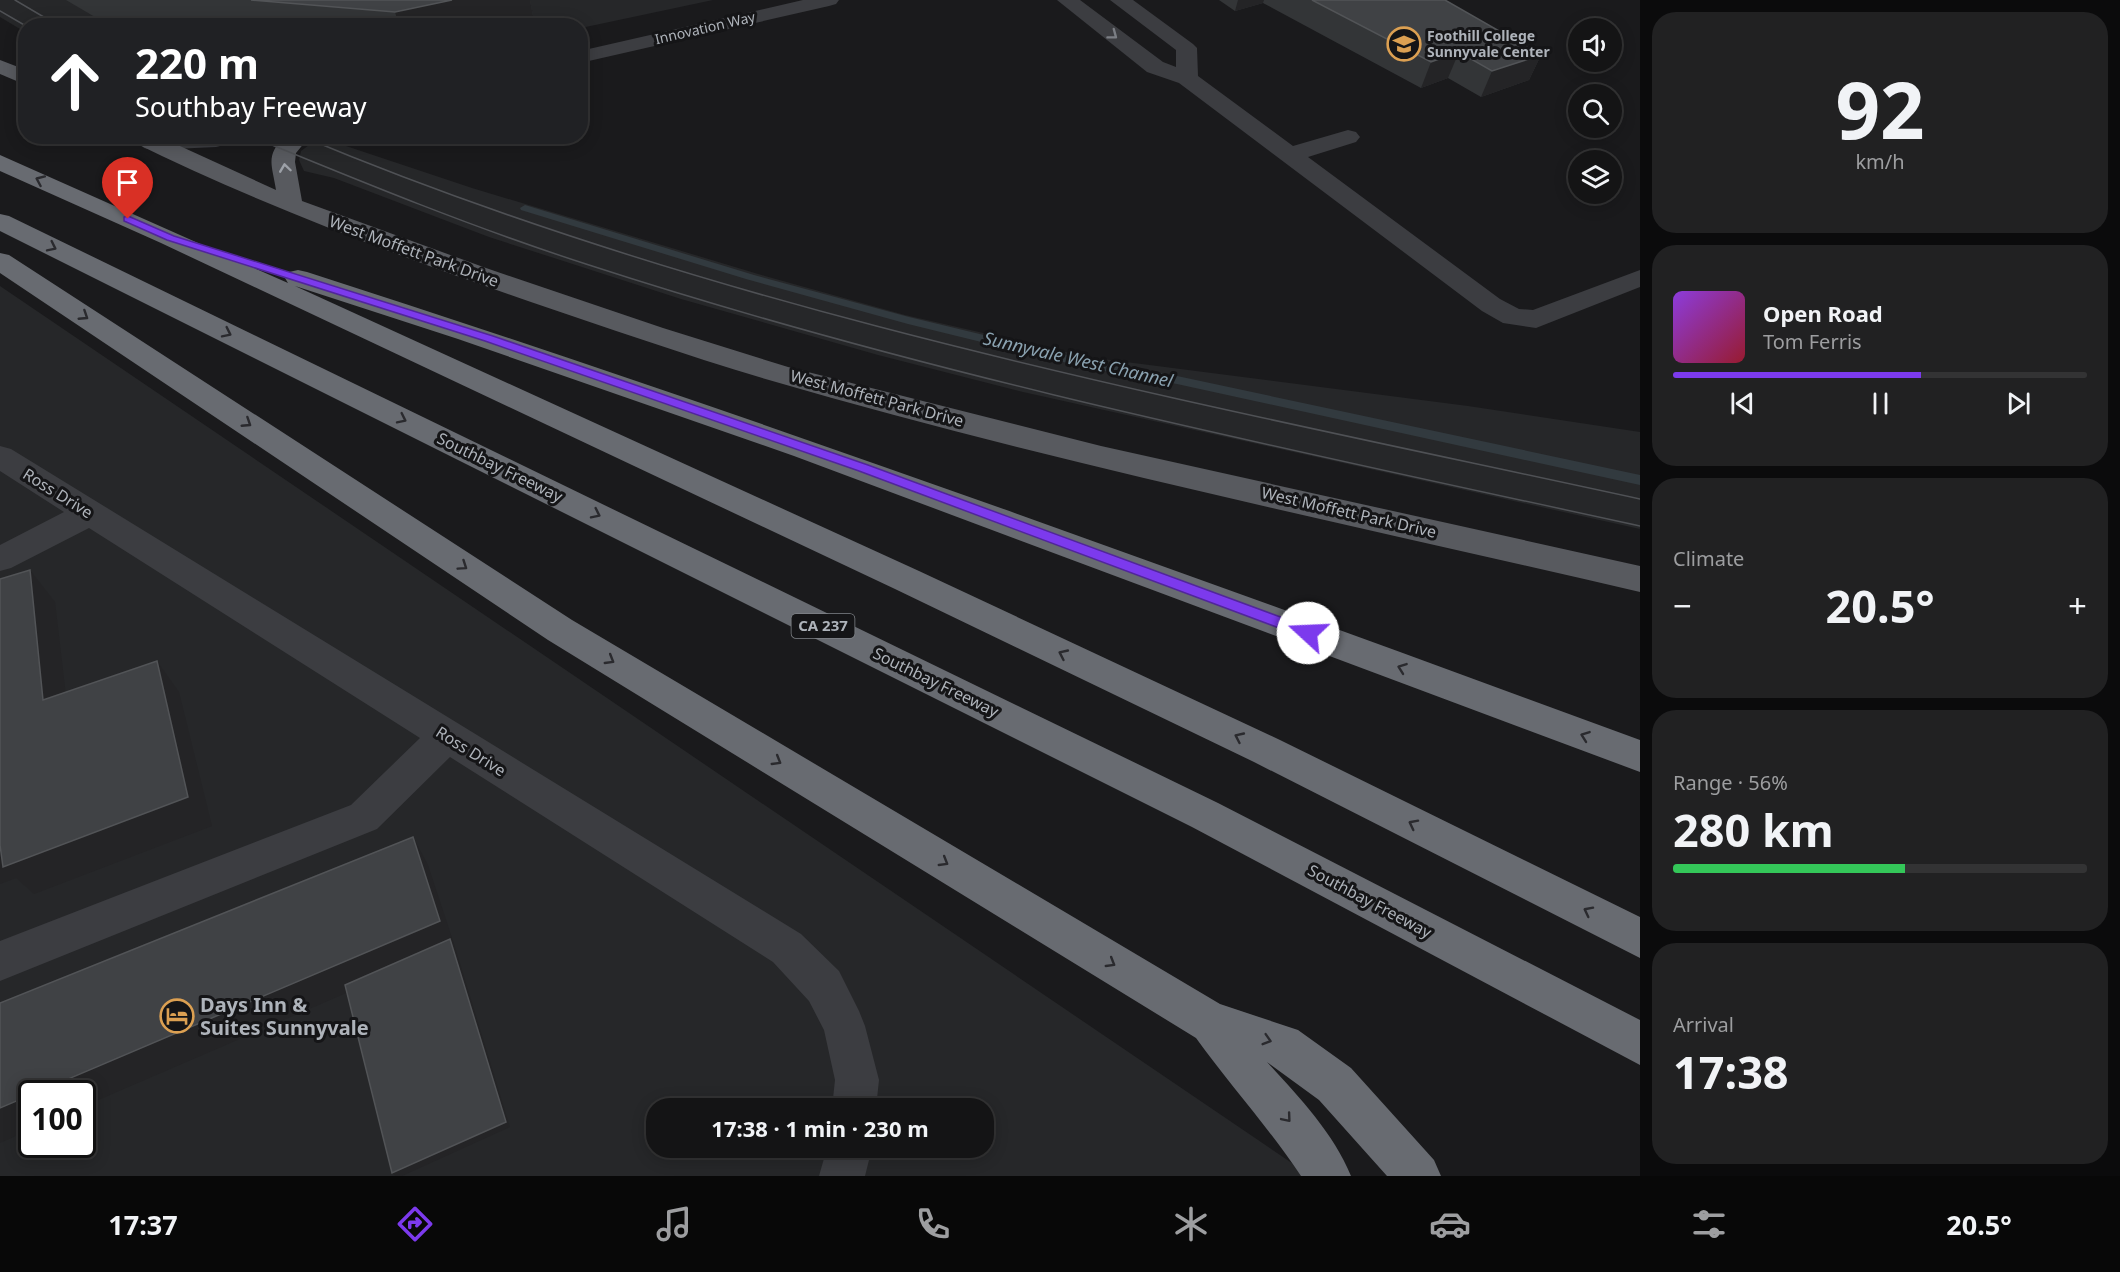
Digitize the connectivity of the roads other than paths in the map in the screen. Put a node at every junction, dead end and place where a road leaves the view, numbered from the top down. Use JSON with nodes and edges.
{"nodes":[{"id":1,"x":829,"y":0,"type":"edge"},
{"id":2,"x":1067,"y":0,"type":"edge"},
{"id":3,"x":1120,"y":0,"type":"edge"},
{"id":4,"x":588,"y":55,"type":"edge"},
{"id":5,"x":0,"y":66,"type":"edge"},
{"id":6,"x":18,"y":75,"type":"edge"},
{"id":7,"x":1187,"y":78,"type":"junction"},
{"id":8,"x":1348,"y":137,"type":"dead end"},
{"id":9,"x":163,"y":144,"type":"edge"},
{"id":10,"x":292,"y":144,"type":"edge"},
{"id":11,"x":1289,"y":154,"type":"junction"},
{"id":12,"x":0,"y":162,"type":"edge"},
{"id":13,"x":291,"y":205,"type":"junction"},
{"id":14,"x":0,"y":221,"type":"edge"},
{"id":15,"x":170,"y":238,"type":"junction"},
{"id":16,"x":0,"y":261,"type":"edge"},
{"id":17,"x":1640,"y":278,"type":"edge"},
{"id":18,"x":4,"y":463,"type":"edge"},
{"id":19,"x":90,"y":513,"type":"junction"},
{"id":20,"x":0,"y":559,"type":"edge"},
{"id":21,"x":1640,"y":579,"type":"edge"},
{"id":22,"x":447,"y":736,"type":"junction"},
{"id":23,"x":1640,"y":756,"type":"edge"},
{"id":24,"x":1640,"y":938,"type":"edge"},
{"id":25,"x":0,"y":961,"type":"edge"},
{"id":26,"x":1211,"y":1023,"type":"junction"},
{"id":27,"x":1640,"y":1043,"type":"edge"},
{"id":28,"x":855,"y":1098,"type":"edge"},
{"id":29,"x":847,"y":1158,"type":"edge"},
{"id":30,"x":842,"y":1176,"type":"edge"},
{"id":31,"x":1328,"y":1176,"type":"edge"},
{"id":32,"x":1418,"y":1176,"type":"edge"}],
"edges":[{"from":1,"to":4,"type":"street","name":"Innovation Way"},
{"from":2,"to":7,"type":"street","one_way":true},
{"from":3,"to":7,"type":"street"},
{"from":5,"to":6,"type":"main road"},
{"from":7,"to":11,"type":"street"},
{"from":8,"to":11,"type":"street"},
{"from":9,"to":13,"type":"main road","name":"West Moffett Park Drive"},
{"from":13,"to":10,"type":"main road","one_way":true},
{"from":11,"to":17,"type":"street"},
{"from":15,"to":12,"type":"highway","one_way":true},
{"from":13,"to":21,"type":"main road","name":"West Moffett Park Drive"},
{"from":14,"to":27,"type":"highway","name":"Southbay Freeway","number":"CA 237","one_way":true},
{"from":23,"to":15,"type":"highway","one_way":true},
{"from":24,"to":15,"type":"highway","one_way":true},
{"from":16,"to":26,"type":"highway","one_way":true},
{"from":18,"to":19,"type":"street","name":"Ross Drive"},
{"from":19,"to":20,"type":"street"},
{"from":19,"to":22,"type":"street","name":"Ross Drive"},
{"from":22,"to":25,"type":"street"},
{"from":22,"to":28,"type":"street","name":"Ross Drive"},
{"from":26,"to":31,"type":"highway","one_way":true},
{"from":26,"to":32,"type":"highway","one_way":true},
{"from":29,"to":30,"type":"street"}]}
